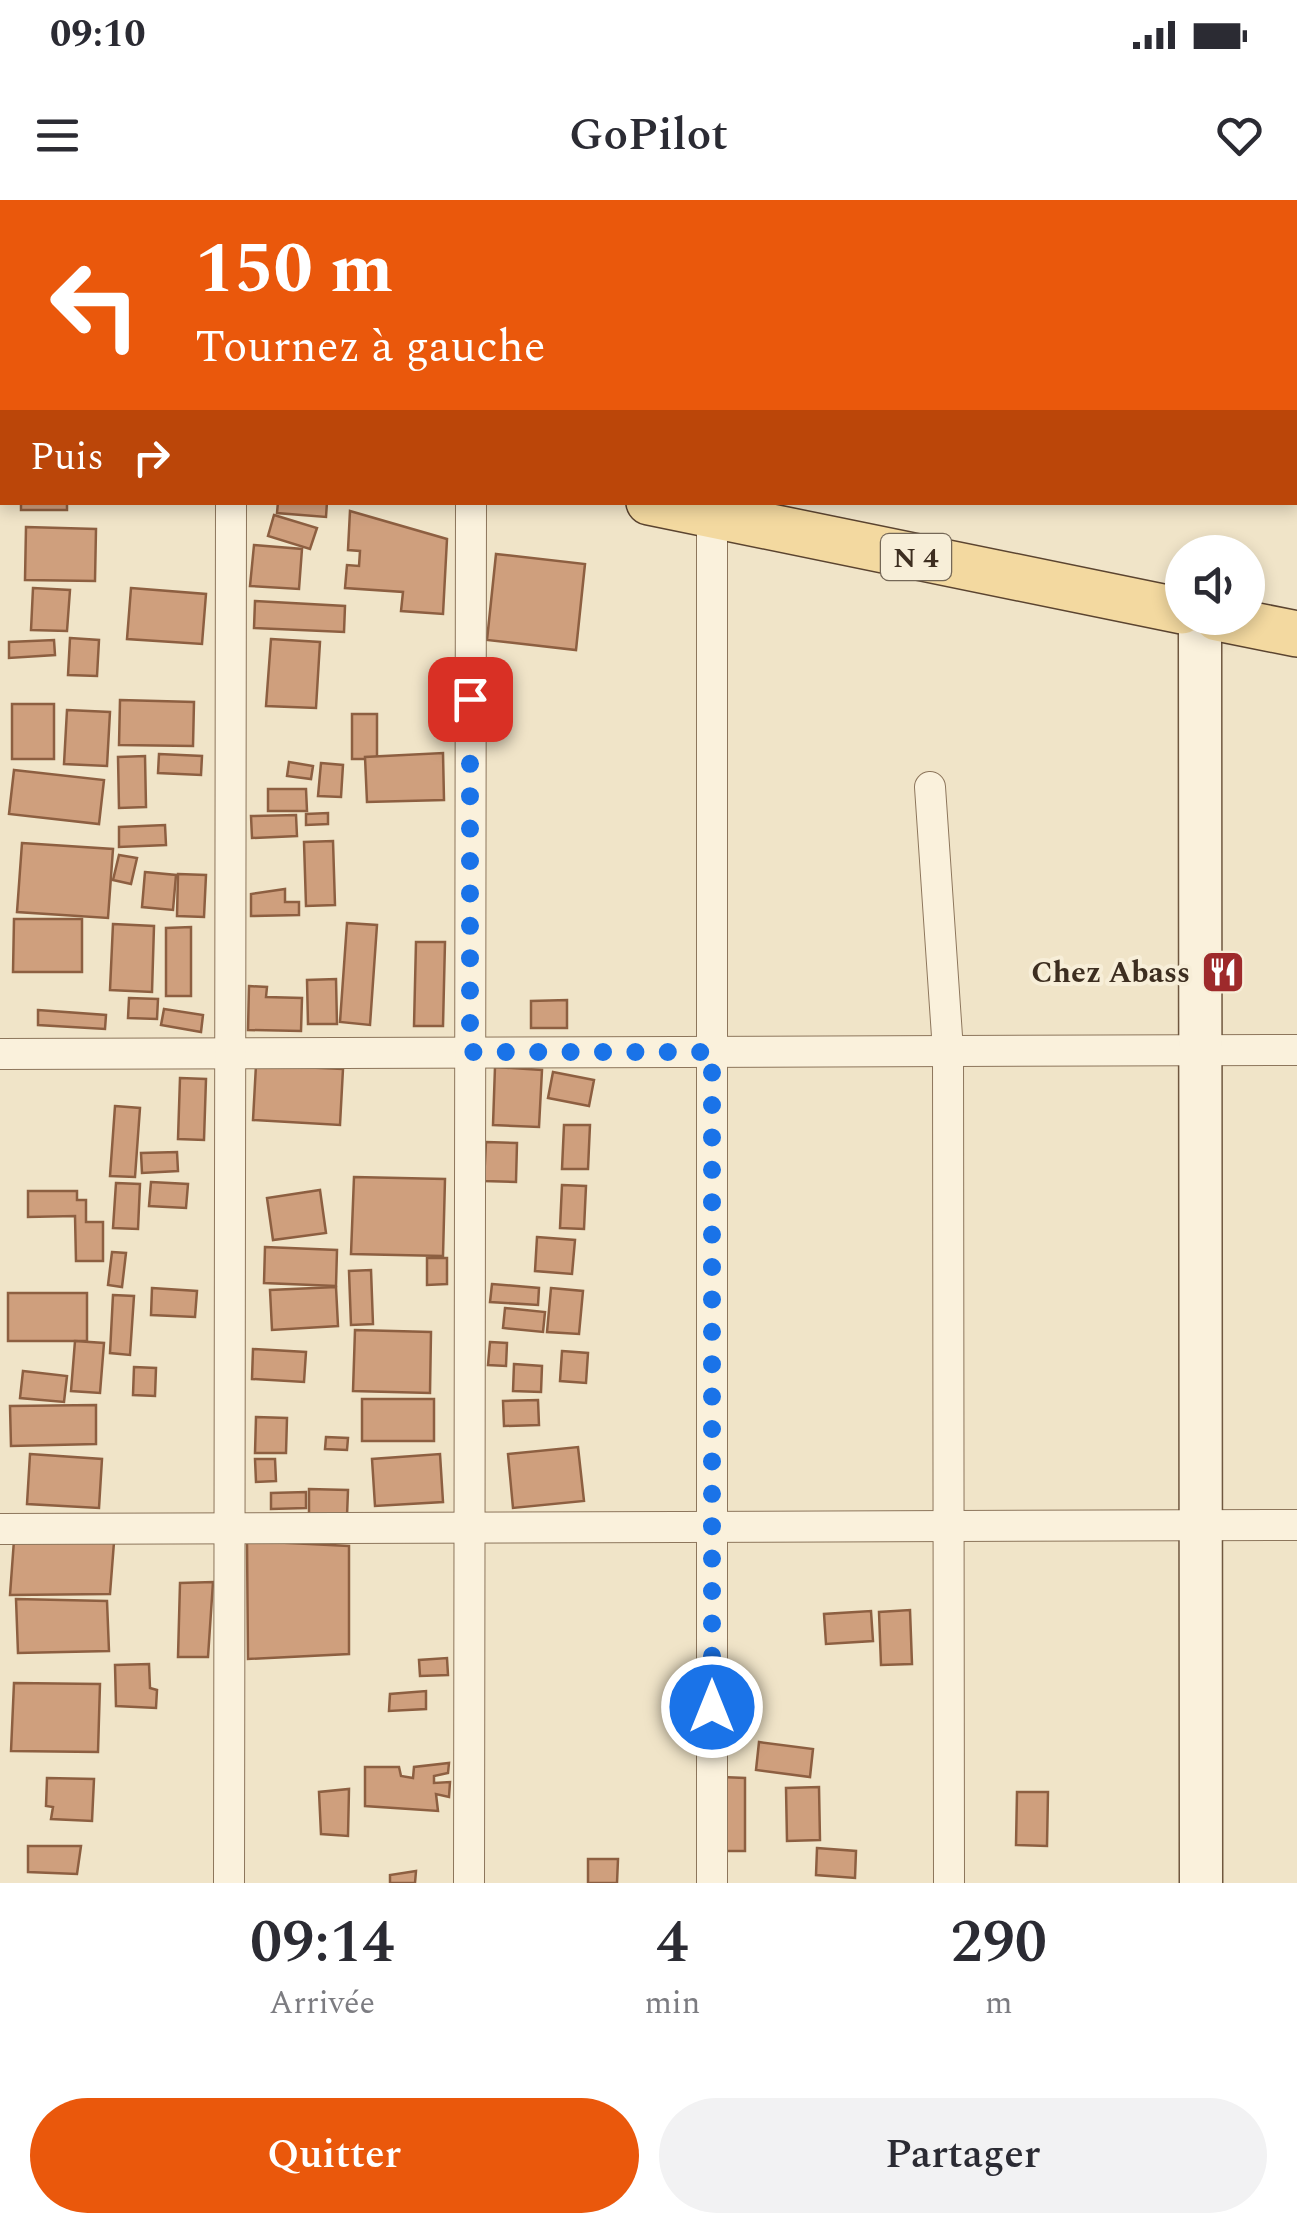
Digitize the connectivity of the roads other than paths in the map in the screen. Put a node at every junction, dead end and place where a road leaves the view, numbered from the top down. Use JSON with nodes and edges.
{"nodes":[{"id":1,"x":231,"y":505,"type":"edge"},
{"id":2,"x":471,"y":505,"type":"edge"},
{"id":3,"x":678,"y":507,"type":"edge"},
{"id":4,"x":1165,"y":607,"type":"edge"},
{"id":5,"x":1265,"y":628,"type":"edge"},
{"id":6,"x":1297,"y":634,"type":"edge"},
{"id":7,"x":1200,"y":635,"type":"edge"},
{"id":8,"x":930,"y":787,"type":"dead end"},
{"id":9,"x":1202,"y":1050,"type":"junction"},
{"id":10,"x":1297,"y":1050,"type":"edge"},
{"id":11,"x":948,"y":1051,"type":"junction"},
{"id":12,"x":470,"y":1052,"type":"junction"},
{"id":13,"x":712,"y":1052,"type":"junction"},
{"id":14,"x":230,"y":1053,"type":"junction"},
{"id":15,"x":0,"y":1054,"type":"edge"},
{"id":16,"x":1297,"y":1525,"type":"edge"},
{"id":17,"x":948,"y":1526,"type":"junction"},
{"id":18,"x":1200,"y":1526,"type":"junction"},
{"id":19,"x":713,"y":1527,"type":"junction"},
{"id":20,"x":470,"y":1528,"type":"junction"},
{"id":21,"x":230,"y":1529,"type":"junction"},
{"id":22,"x":0,"y":1530,"type":"edge"},
{"id":23,"x":229,"y":1883,"type":"edge"},
{"id":24,"x":469,"y":1883,"type":"edge"},
{"id":25,"x":712,"y":1883,"type":"edge"},
{"id":26,"x":949,"y":1883,"type":"edge"},
{"id":27,"x":1202,"y":1883,"type":"edge"}],
"edges":[{"from":1,"to":14,"type":"street"},
{"from":2,"to":12,"type":"street"},
{"from":3,"to":4,"type":"main road","number":"N 4"},
{"from":3,"to":13,"type":"street"},
{"from":5,"to":6,"type":"main road"},
{"from":7,"to":9,"type":"street"},
{"from":8,"to":11,"type":"street"},
{"from":9,"to":10,"type":"street"},
{"from":9,"to":11,"type":"street"},
{"from":9,"to":18,"type":"street"},
{"from":11,"to":13,"type":"street"},
{"from":11,"to":17,"type":"street"},
{"from":12,"to":13,"type":"street"},
{"from":12,"to":14,"type":"street"},
{"from":12,"to":20,"type":"street"},
{"from":13,"to":19,"type":"street"},
{"from":14,"to":15,"type":"street"},
{"from":14,"to":21,"type":"street"},
{"from":16,"to":18,"type":"street"},
{"from":17,"to":18,"type":"street"},
{"from":17,"to":19,"type":"street"},
{"from":17,"to":26,"type":"street"},
{"from":18,"to":27,"type":"street"},
{"from":19,"to":20,"type":"street"},
{"from":19,"to":25,"type":"street"},
{"from":20,"to":21,"type":"street"},
{"from":20,"to":24,"type":"street"},
{"from":21,"to":22,"type":"street"},
{"from":21,"to":23,"type":"street"}]}
